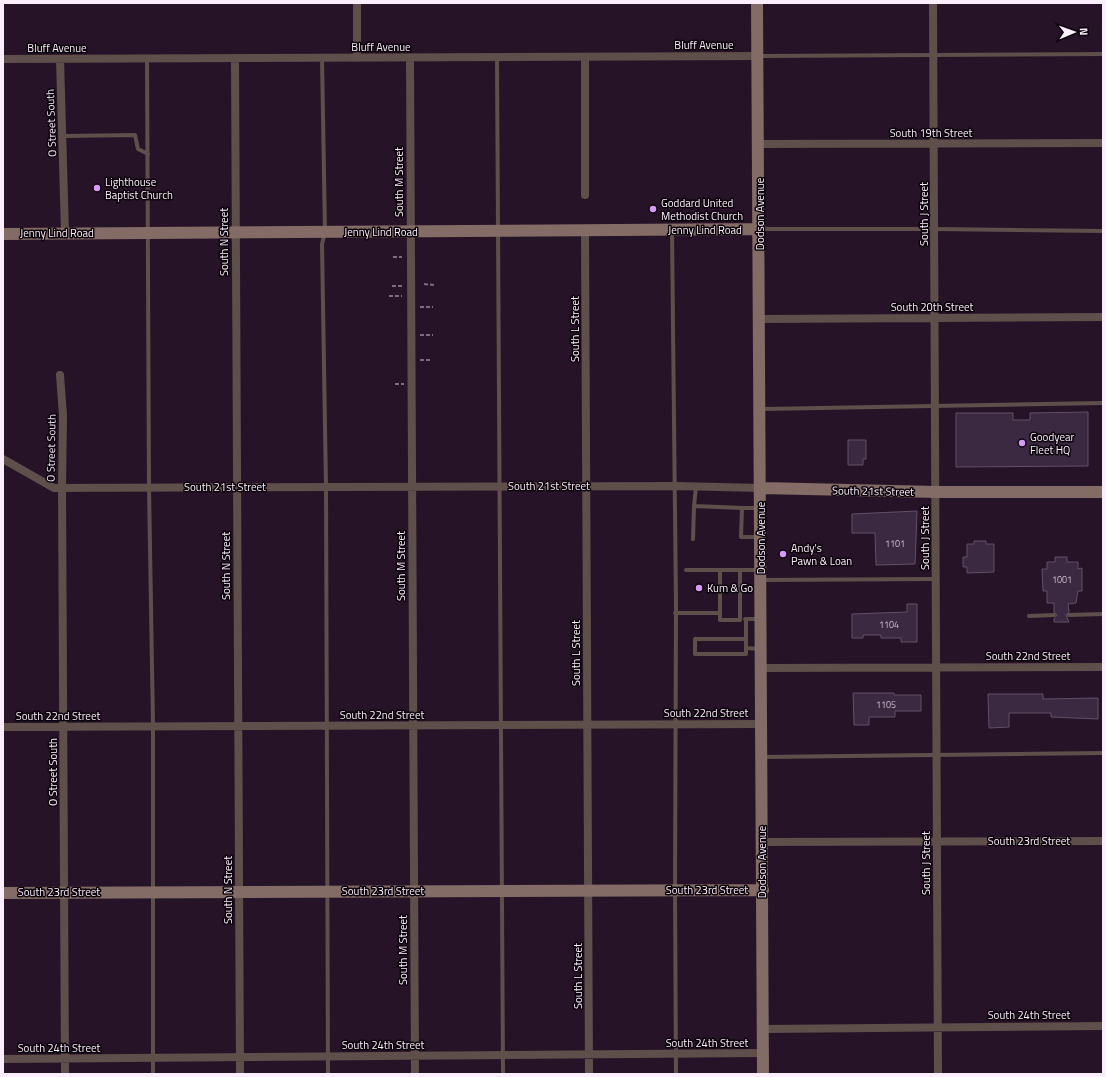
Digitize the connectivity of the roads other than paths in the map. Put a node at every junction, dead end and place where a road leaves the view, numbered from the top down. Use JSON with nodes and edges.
{"nodes":[{"id":1,"x":357,"y":3,"type":"edge"},
{"id":2,"x":758,"y":3,"type":"edge"},
{"id":3,"x":933,"y":3,"type":"edge"},
{"id":4,"x":933,"y":54,"type":"junction"},
{"id":5,"x":1103,"y":54,"type":"edge"},
{"id":6,"x":758,"y":56,"type":"junction"},
{"id":7,"x":585,"y":57,"type":"junction"},
{"id":8,"x":148,"y":58,"type":"junction"},
{"id":9,"x":235,"y":58,"type":"junction"},
{"id":10,"x":322,"y":58,"type":"junction"},
{"id":11,"x":357,"y":58,"type":"junction"},
{"id":12,"x":410,"y":58,"type":"junction"},
{"id":13,"x":497,"y":58,"type":"junction"},
{"id":14,"x":3,"y":59,"type":"edge"},
{"id":15,"x":60,"y":59,"type":"junction"},
{"id":16,"x":63,"y":136,"type":"junction"},
{"id":17,"x":1103,"y":143,"type":"edge"},
{"id":18,"x":759,"y":144,"type":"junction"},
{"id":19,"x":934,"y":144,"type":"junction"},
{"id":20,"x":148,"y":154,"type":"junction"},
{"id":21,"x":585,"y":196,"type":"dead end"},
{"id":22,"x":760,"y":229,"type":"junction"},
{"id":23,"x":934,"y":229,"type":"junction"},
{"id":24,"x":672,"y":230,"type":"junction"},
{"id":25,"x":498,"y":231,"type":"junction"},
{"id":26,"x":585,"y":231,"type":"junction"},
{"id":27,"x":1103,"y":231,"type":"edge"},
{"id":28,"x":236,"y":232,"type":"junction"},
{"id":29,"x":326,"y":232,"type":"junction"},
{"id":30,"x":411,"y":232,"type":"junction"},
{"id":31,"x":65,"y":233,"type":"junction"},
{"id":32,"x":148,"y":233,"type":"junction"},
{"id":33,"x":3,"y":234,"type":"edge"},
{"id":34,"x":1103,"y":317,"type":"edge"},
{"id":35,"x":935,"y":318,"type":"junction"},
{"id":36,"x":760,"y":319,"type":"junction"},
{"id":37,"x":60,"y":375,"type":"dead end"},
{"id":38,"x":1103,"y":403,"type":"edge"},
{"id":39,"x":935,"y":405,"type":"junction"},
{"id":40,"x":761,"y":409,"type":"junction"},
{"id":41,"x":3,"y":459,"type":"edge"},
{"id":42,"x":500,"y":486,"type":"junction"},
{"id":43,"x":586,"y":486,"type":"junction"},
{"id":44,"x":676,"y":486,"type":"junction"},
{"id":45,"x":237,"y":487,"type":"junction"},
{"id":46,"x":326,"y":487,"type":"junction"},
{"id":47,"x":412,"y":487,"type":"junction"},
{"id":48,"x":696,"y":487,"type":"junction"},
{"id":49,"x":62,"y":488,"type":"junction"},
{"id":50,"x":149,"y":488,"type":"junction"},
{"id":51,"x":761,"y":488,"type":"junction"},
{"id":52,"x":936,"y":492,"type":"junction"},
{"id":53,"x":1103,"y":492,"type":"edge"},
{"id":54,"x":694,"y":506,"type":"junction"},
{"id":55,"x":742,"y":508,"type":"junction"},
{"id":56,"x":761,"y":508,"type":"junction"},
{"id":57,"x":761,"y":537,"type":"junction"},
{"id":58,"x":693,"y":539,"type":"dead end"},
{"id":59,"x":686,"y":570,"type":"dead end"},
{"id":60,"x":720,"y":570,"type":"junction"},
{"id":61,"x":740,"y":570,"type":"junction"},
{"id":62,"x":761,"y":575,"type":"junction"},
{"id":63,"x":936,"y":578,"type":"junction"},
{"id":64,"x":675,"y":613,"type":"junction"},
{"id":65,"x":720,"y":613,"type":"junction"},
{"id":66,"x":1103,"y":614,"type":"edge"},
{"id":67,"x":1054,"y":615,"type":"dead end"},
{"id":68,"x":1069,"y":615,"type":"dead end"},
{"id":69,"x":1029,"y":616,"type":"dead end"},
{"id":70,"x":746,"y":619,"type":"junction"},
{"id":71,"x":761,"y":619,"type":"junction"},
{"id":72,"x":740,"y":620,"type":"junction"},
{"id":73,"x":746,"y":639,"type":"junction"},
{"id":74,"x":746,"y":648,"type":"junction"},
{"id":75,"x":761,"y":649,"type":"junction"},
{"id":76,"x":1103,"y":666,"type":"edge"},
{"id":77,"x":936,"y":667,"type":"junction"},
{"id":78,"x":762,"y":668,"type":"junction"},
{"id":79,"x":675,"y":724,"type":"junction"},
{"id":80,"x":762,"y":724,"type":"junction"},
{"id":81,"x":413,"y":725,"type":"junction"},
{"id":82,"x":502,"y":725,"type":"junction"},
{"id":83,"x":588,"y":725,"type":"junction"},
{"id":84,"x":153,"y":726,"type":"junction"},
{"id":85,"x":238,"y":726,"type":"junction"},
{"id":86,"x":326,"y":726,"type":"junction"},
{"id":87,"x":3,"y":727,"type":"edge"},
{"id":88,"x":64,"y":727,"type":"junction"},
{"id":89,"x":1103,"y":753,"type":"edge"},
{"id":90,"x":936,"y":754,"type":"junction"},
{"id":91,"x":762,"y":756,"type":"junction"},
{"id":92,"x":937,"y":841,"type":"junction"},
{"id":93,"x":1103,"y":841,"type":"edge"},
{"id":94,"x":762,"y":842,"type":"junction"},
{"id":95,"x":589,"y":890,"type":"junction"},
{"id":96,"x":675,"y":890,"type":"junction"},
{"id":97,"x":762,"y":890,"type":"junction"},
{"id":98,"x":239,"y":891,"type":"junction"},
{"id":99,"x":327,"y":891,"type":"junction"},
{"id":100,"x":414,"y":891,"type":"junction"},
{"id":101,"x":502,"y":891,"type":"junction"},
{"id":102,"x":64,"y":892,"type":"junction"},
{"id":103,"x":152,"y":892,"type":"junction"},
{"id":104,"x":3,"y":893,"type":"edge"},
{"id":105,"x":1103,"y":1026,"type":"edge"},
{"id":106,"x":938,"y":1027,"type":"junction"},
{"id":107,"x":763,"y":1029,"type":"junction"},
{"id":108,"x":763,"y":1053,"type":"junction"},
{"id":109,"x":676,"y":1054,"type":"junction"},
{"id":110,"x":503,"y":1055,"type":"junction"},
{"id":111,"x":588,"y":1055,"type":"junction"},
{"id":112,"x":415,"y":1056,"type":"junction"},
{"id":113,"x":328,"y":1057,"type":"junction"},
{"id":114,"x":153,"y":1058,"type":"junction"},
{"id":115,"x":239,"y":1058,"type":"junction"},
{"id":116,"x":65,"y":1059,"type":"junction"},
{"id":117,"x":3,"y":1060,"type":"edge"},
{"id":118,"x":65,"y":1074,"type":"edge"},
{"id":119,"x":153,"y":1074,"type":"edge"},
{"id":120,"x":240,"y":1074,"type":"edge"},
{"id":121,"x":328,"y":1074,"type":"edge"},
{"id":122,"x":415,"y":1074,"type":"edge"},
{"id":123,"x":503,"y":1074,"type":"edge"},
{"id":124,"x":588,"y":1074,"type":"edge"},
{"id":125,"x":676,"y":1074,"type":"edge"},
{"id":126,"x":763,"y":1074,"type":"edge"},
{"id":127,"x":938,"y":1074,"type":"edge"}],
"edges":[{"from":1,"to":11,"type":"street"},
{"from":2,"to":6,"type":"street","name":"Dodson Avenue"},
{"from":3,"to":4,"type":"street","name":"South J Street"},
{"from":4,"to":5,"type":"lane"},
{"from":4,"to":6,"type":"lane"},
{"from":4,"to":19,"type":"street","name":"South J Street"},
{"from":6,"to":7,"type":"street","name":"Bluff Avenue"},
{"from":6,"to":18,"type":"street","name":"Dodson Avenue"},
{"from":7,"to":13,"type":"street","name":"Bluff Avenue"},
{"from":7,"to":21,"type":"street"},
{"from":8,"to":9,"type":"street","name":"Bluff Avenue"},
{"from":8,"to":15,"type":"street","name":"Bluff Avenue"},
{"from":8,"to":20,"type":"lane"},
{"from":9,"to":10,"type":"street","name":"Bluff Avenue"},
{"from":9,"to":28,"type":"street","name":"South N Street"},
{"from":10,"to":11,"type":"street","name":"Bluff Avenue"},
{"from":10,"to":29,"type":"lane"},
{"from":11,"to":12,"type":"street","name":"Bluff Avenue"},
{"from":12,"to":13,"type":"street","name":"Bluff Avenue"},
{"from":12,"to":30,"type":"street","name":"South M Street"},
{"from":13,"to":25,"type":"lane"},
{"from":14,"to":15,"type":"street","name":"Bluff Avenue"},
{"from":15,"to":16,"type":"street","name":"O Street South"},
{"from":16,"to":20,"type":"lane"},
{"from":16,"to":31,"type":"street","name":"O Street South"},
{"from":17,"to":19,"type":"street","name":"South 19th Street"},
{"from":18,"to":19,"type":"street","name":"South 19th Street"},
{"from":18,"to":22,"type":"street","name":"Dodson Avenue"},
{"from":19,"to":23,"type":"street","name":"South J Street"},
{"from":20,"to":32,"type":"lane"},
{"from":22,"to":23,"type":"lane"},
{"from":22,"to":24,"type":"street","name":"Jenny Lind Road"},
{"from":22,"to":36,"type":"street","name":"Dodson Avenue"},
{"from":23,"to":27,"type":"lane"},
{"from":23,"to":35,"type":"street","name":"South J Street"},
{"from":24,"to":26,"type":"street","name":"Jenny Lind Road"},
{"from":24,"to":44,"type":"lane"},
{"from":25,"to":26,"type":"street","name":"Jenny Lind Road"},
{"from":25,"to":30,"type":"street","name":"Jenny Lind Road"},
{"from":25,"to":42,"type":"lane"},
{"from":26,"to":43,"type":"street","name":"South L Street"},
{"from":28,"to":29,"type":"street","name":"Jenny Lind Road"},
{"from":28,"to":32,"type":"street","name":"Jenny Lind Road"},
{"from":28,"to":45,"type":"street","name":"South N Street"},
{"from":29,"to":30,"type":"street","name":"Jenny Lind Road"},
{"from":29,"to":46,"type":"lane"},
{"from":30,"to":47,"type":"street","name":"South M Street"},
{"from":31,"to":32,"type":"street","name":"Jenny Lind Road"},
{"from":31,"to":33,"type":"street","name":"Jenny Lind Road"},
{"from":32,"to":50,"type":"lane"},
{"from":34,"to":35,"type":"street","name":"South 20th Street"},
{"from":35,"to":36,"type":"street","name":"South 20th Street"},
{"from":35,"to":39,"type":"street","name":"South J Street"},
{"from":36,"to":40,"type":"street","name":"Dodson Avenue"},
{"from":37,"to":49,"type":"street","name":"O Street South"},
{"from":38,"to":39,"type":"lane"},
{"from":39,"to":40,"type":"lane"},
{"from":39,"to":52,"type":"street","name":"South J Street"},
{"from":40,"to":51,"type":"street","name":"Dodson Avenue"},
{"from":41,"to":49,"type":"street","name":"South 21st Street"},
{"from":42,"to":43,"type":"street","name":"South 21st Street"},
{"from":42,"to":47,"type":"street","name":"South 21st Street"},
{"from":42,"to":82,"type":"lane"},
{"from":43,"to":44,"type":"street","name":"South 21st Street"},
{"from":43,"to":83,"type":"street","name":"South L Street"},
{"from":44,"to":48,"type":"street","name":"South 21st Street"},
{"from":44,"to":64,"type":"lane"},
{"from":45,"to":46,"type":"street","name":"South 21st Street"},
{"from":45,"to":50,"type":"street","name":"South 21st Street"},
{"from":45,"to":85,"type":"street","name":"South N Street"},
{"from":46,"to":47,"type":"street","name":"South 21st Street"},
{"from":46,"to":86,"type":"lane"},
{"from":47,"to":81,"type":"street","name":"South M Street"},
{"from":48,"to":51,"type":"street","name":"South 21st Street"},
{"from":48,"to":54,"type":"lane"},
{"from":49,"to":50,"type":"street","name":"South 21st Street"},
{"from":49,"to":88,"type":"street","name":"O Street South"},
{"from":50,"to":84,"type":"lane"},
{"from":51,"to":52,"type":"street","name":"South 21st Street"},
{"from":51,"to":56,"type":"street","name":"Dodson Avenue"},
{"from":52,"to":53,"type":"street","name":"South 21st Street"},
{"from":52,"to":63,"type":"street","name":"South J Street"},
{"from":54,"to":55,"type":"lane"},
{"from":54,"to":58,"type":"lane"},
{"from":55,"to":56,"type":"lane"},
{"from":55,"to":57,"type":"lane"},
{"from":56,"to":57,"type":"street","name":"Dodson Avenue"},
{"from":57,"to":62,"type":"street","name":"Dodson Avenue"},
{"from":59,"to":60,"type":"lane"},
{"from":60,"to":61,"type":"lane"},
{"from":60,"to":65,"type":"lane"},
{"from":61,"to":62,"type":"lane"},
{"from":61,"to":72,"type":"lane"},
{"from":62,"to":63,"type":"lane"},
{"from":62,"to":71,"type":"street","name":"Dodson Avenue"},
{"from":63,"to":77,"type":"street","name":"South J Street"},
{"from":64,"to":65,"type":"lane"},
{"from":64,"to":79,"type":"lane"},
{"from":65,"to":72,"type":"lane"},
{"from":66,"to":68,"type":"lane"},
{"from":67,"to":69,"type":"lane"},
{"from":70,"to":71,"type":"lane"},
{"from":70,"to":72,"type":"lane"},
{"from":70,"to":73,"type":"lane"},
{"from":71,"to":75,"type":"street","name":"Dodson Avenue"},
{"from":73,"to":74,"type":"lane"},
{"from":73,"to":74,"type":"lane"},
{"from":74,"to":75,"type":"lane"},
{"from":75,"to":78,"type":"street","name":"Dodson Avenue"},
{"from":76,"to":77,"type":"street","name":"South 22nd Street"},
{"from":77,"to":78,"type":"street","name":"South 22nd Street"},
{"from":77,"to":90,"type":"street","name":"South J Street"},
{"from":78,"to":80,"type":"street","name":"Dodson Avenue"},
{"from":79,"to":80,"type":"street","name":"South 22nd Street"},
{"from":79,"to":83,"type":"street","name":"South 22nd Street"},
{"from":79,"to":96,"type":"lane"},
{"from":80,"to":91,"type":"street","name":"Dodson Avenue"},
{"from":81,"to":82,"type":"street","name":"South 22nd Street"},
{"from":81,"to":86,"type":"street","name":"South 22nd Street"},
{"from":81,"to":100,"type":"street","name":"South M Street"},
{"from":82,"to":83,"type":"street","name":"South 22nd Street"},
{"from":82,"to":101,"type":"lane"},
{"from":83,"to":95,"type":"street","name":"South L Street"},
{"from":84,"to":85,"type":"street","name":"South 22nd Street"},
{"from":84,"to":88,"type":"street","name":"South 22nd Street"},
{"from":84,"to":103,"type":"lane"},
{"from":85,"to":86,"type":"street","name":"South 22nd Street"},
{"from":85,"to":98,"type":"street","name":"South N Street"},
{"from":86,"to":99,"type":"lane"},
{"from":87,"to":88,"type":"street","name":"South 22nd Street"},
{"from":88,"to":102,"type":"street","name":"O Street South"},
{"from":89,"to":90,"type":"lane"},
{"from":90,"to":91,"type":"lane"},
{"from":90,"to":92,"type":"street","name":"South J Street"},
{"from":91,"to":94,"type":"street","name":"Dodson Avenue"},
{"from":92,"to":93,"type":"street","name":"South 23rd Street"},
{"from":92,"to":94,"type":"street","name":"South 23rd Street"},
{"from":92,"to":106,"type":"street","name":"South J Street"},
{"from":94,"to":97,"type":"street","name":"Dodson Avenue"},
{"from":95,"to":96,"type":"street","name":"South 23rd Street"},
{"from":95,"to":101,"type":"street","name":"South 23rd Street"},
{"from":95,"to":111,"type":"street","name":"South L Street"},
{"from":96,"to":97,"type":"street","name":"South 23rd Street"},
{"from":96,"to":109,"type":"lane"},
{"from":97,"to":107,"type":"street","name":"Dodson Avenue"},
{"from":98,"to":99,"type":"street","name":"South 23rd Street"},
{"from":98,"to":103,"type":"street","name":"South 23rd Street"},
{"from":98,"to":115,"type":"street","name":"South N Street"},
{"from":99,"to":100,"type":"street","name":"South 23rd Street"},
{"from":99,"to":113,"type":"lane"},
{"from":100,"to":101,"type":"street","name":"South 23rd Street"},
{"from":100,"to":112,"type":"street","name":"South M Street"},
{"from":101,"to":110,"type":"lane"},
{"from":102,"to":103,"type":"street","name":"South 23rd Street"},
{"from":102,"to":104,"type":"street","name":"South 23rd Street"},
{"from":102,"to":116,"type":"street","name":"O Street South"},
{"from":103,"to":114,"type":"lane"},
{"from":105,"to":106,"type":"street","name":"South 24th Street"},
{"from":106,"to":107,"type":"street","name":"South 24th Street"},
{"from":106,"to":127,"type":"street","name":"South J Street"},
{"from":107,"to":108,"type":"street","name":"Dodson Avenue"},
{"from":108,"to":109,"type":"street","name":"South 24th Street"},
{"from":108,"to":126,"type":"street","name":"Dodson Avenue"},
{"from":109,"to":111,"type":"street","name":"South 24th Street"},
{"from":109,"to":125,"type":"lane"},
{"from":110,"to":111,"type":"street","name":"South 24th Street"},
{"from":110,"to":112,"type":"street","name":"South 24th Street"},
{"from":110,"to":123,"type":"lane"},
{"from":111,"to":124,"type":"street","name":"South L Street"},
{"from":112,"to":113,"type":"street","name":"South 24th Street"},
{"from":112,"to":122,"type":"street","name":"South M Street"},
{"from":113,"to":115,"type":"street","name":"South 24th Street"},
{"from":113,"to":121,"type":"lane"},
{"from":114,"to":115,"type":"street","name":"South 24th Street"},
{"from":114,"to":116,"type":"street","name":"South 24th Street"},
{"from":114,"to":119,"type":"lane"},
{"from":115,"to":120,"type":"street","name":"South N Street"},
{"from":116,"to":117,"type":"street","name":"South 24th Street"},
{"from":116,"to":118,"type":"street","name":"O Street South"}]}
